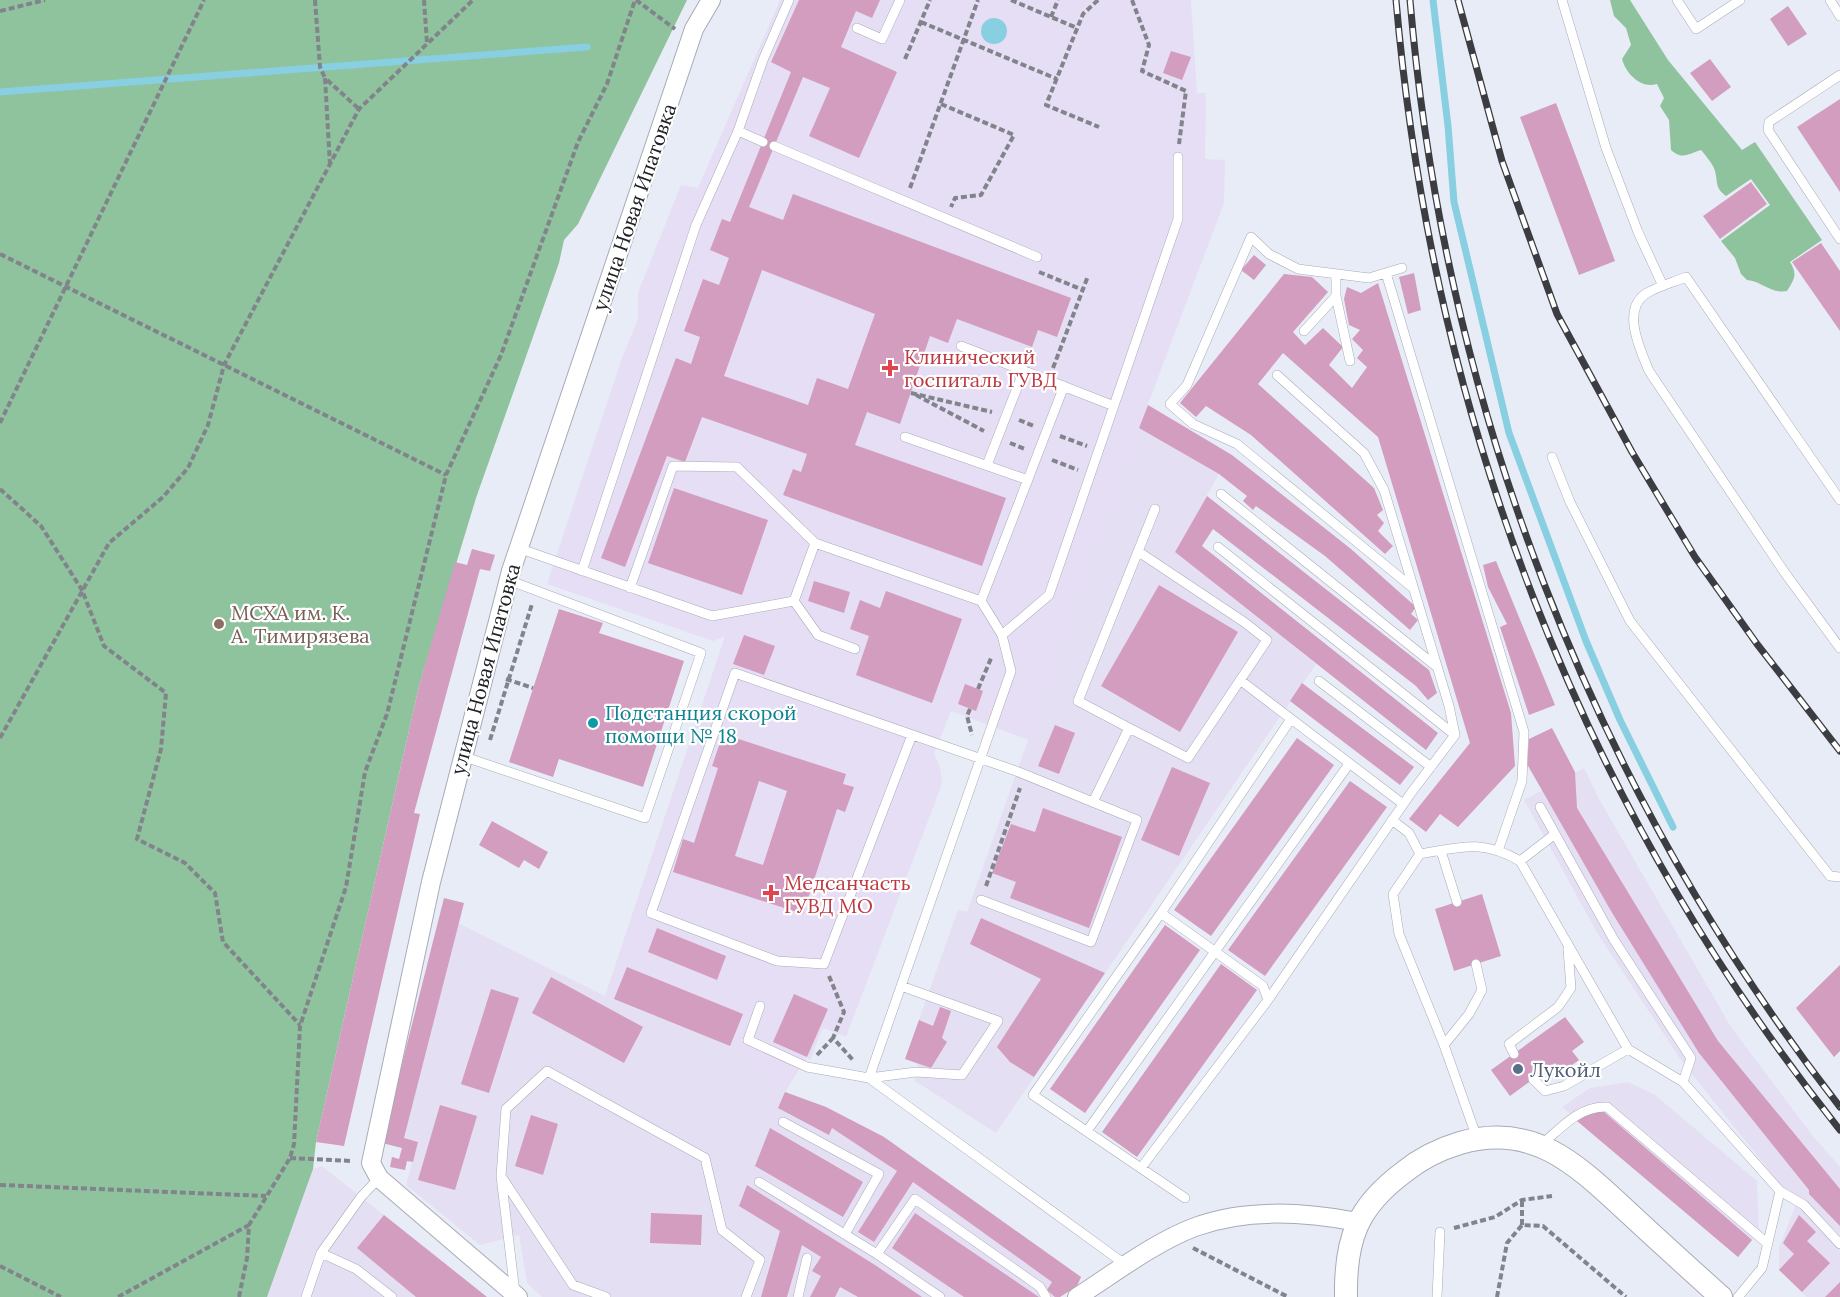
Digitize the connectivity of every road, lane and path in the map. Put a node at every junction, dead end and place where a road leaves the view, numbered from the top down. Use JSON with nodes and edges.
{"nodes":[{"id":1,"x":45,"y":0,"type":"edge"},
{"id":2,"x":204,"y":0,"type":"edge"},
{"id":3,"x":315,"y":0,"type":"edge"},
{"id":4,"x":424,"y":0,"type":"edge"},
{"id":5,"x":473,"y":0,"type":"edge"},
{"id":6,"x":636,"y":0,"type":"edge"},
{"id":7,"x":711,"y":0,"type":"edge"},
{"id":8,"x":789,"y":0,"type":"edge"},
{"id":9,"x":900,"y":0,"type":"edge"},
{"id":10,"x":930,"y":0,"type":"edge"},
{"id":11,"x":978,"y":0,"type":"edge"},
{"id":12,"x":1011,"y":0,"type":"edge"},
{"id":13,"x":1058,"y":0,"type":"edge"},
{"id":14,"x":1098,"y":0,"type":"edge"},
{"id":15,"x":1132,"y":0,"type":"edge"},
{"id":16,"x":1562,"y":0,"type":"edge"},
{"id":17,"x":1677,"y":0,"type":"edge"},
{"id":18,"x":1740,"y":0,"type":"edge"},
{"id":19,"x":1830,"y":0,"type":"edge"},
{"id":20,"x":0,"y":11,"type":"edge"},
{"id":21,"x":1840,"y":16,"type":"edge"},
{"id":22,"x":1051,"y":17,"type":"junction"},
{"id":23,"x":921,"y":22,"type":"junction"},
{"id":24,"x":857,"y":28,"type":"dead end"},
{"id":25,"x":1077,"y":28,"type":"junction"},
{"id":26,"x":694,"y":29,"type":"junction"},
{"id":27,"x":964,"y":40,"type":"junction"},
{"id":28,"x":427,"y":43,"type":"junction"},
{"id":29,"x":905,"y":59,"type":"dead end"},
{"id":30,"x":1840,"y":75,"type":"edge"},
{"id":31,"x":325,"y":78,"type":"junction"},
{"id":32,"x":1057,"y":79,"type":"junction"},
{"id":33,"x":941,"y":104,"type":"junction"},
{"id":34,"x":360,"y":109,"type":"junction"},
{"id":35,"x":1100,"y":127,"type":"dead end"},
{"id":36,"x":738,"y":131,"type":"junction"},
{"id":37,"x":763,"y":142,"type":"dead end"},
{"id":38,"x":774,"y":146,"type":"dead end"},
{"id":39,"x":1178,"y":157,"type":"joint"},
{"id":40,"x":330,"y":165,"type":"junction"},
{"id":41,"x":905,"y":201,"type":"junction"},
{"id":42,"x":946,"y":218,"type":"junction"},
{"id":43,"x":1840,"y":239,"type":"edge"},
{"id":44,"x":0,"y":254,"type":"edge"},
{"id":45,"x":1037,"y":257,"type":"joint"},
{"id":46,"x":1402,"y":268,"type":"dead end"},
{"id":47,"x":1386,"y":273,"type":"junction"},
{"id":48,"x":1336,"y":274,"type":"junction"},
{"id":49,"x":1088,"y":276,"type":"dead end"},
{"id":50,"x":65,"y":286,"type":"junction"},
{"id":51,"x":1663,"y":286,"type":"junction"},
{"id":52,"x":1083,"y":290,"type":"junction"},
{"id":53,"x":1336,"y":296,"type":"junction"},
{"id":54,"x":1304,"y":331,"type":"dead end"},
{"id":55,"x":961,"y":346,"type":"dead end"},
{"id":56,"x":1350,"y":361,"type":"dead end"},
{"id":57,"x":224,"y":365,"type":"junction"},
{"id":58,"x":1024,"y":370,"type":"junction"},
{"id":59,"x":1278,"y":375,"type":"dead end"},
{"id":60,"x":1048,"y":380,"type":"junction"},
{"id":61,"x":1064,"y":387,"type":"junction"},
{"id":62,"x":1114,"y":406,"type":"junction"},
{"id":63,"x":992,"y":412,"type":"dead end"},
{"id":64,"x":1016,"y":419,"type":"dead end"},
{"id":65,"x":0,"y":423,"type":"edge"},
{"id":66,"x":1037,"y":428,"type":"dead end"},
{"id":67,"x":985,"y":431,"type":"dead end"},
{"id":68,"x":1057,"y":435,"type":"dead end"},
{"id":69,"x":905,"y":436,"type":"dead end"},
{"id":70,"x":1007,"y":442,"type":"dead end"},
{"id":71,"x":1028,"y":451,"type":"dead end"},
{"id":72,"x":1099,"y":451,"type":"junction"},
{"id":73,"x":1552,"y":457,"type":"dead end"},
{"id":74,"x":1046,"y":458,"type":"dead end"},
{"id":75,"x":987,"y":465,"type":"junction"},
{"id":76,"x":446,"y":475,"type":"junction"},
{"id":77,"x":1090,"y":475,"type":"junction"},
{"id":78,"x":1028,"y":480,"type":"junction"},
{"id":79,"x":0,"y":489,"type":"edge"},
{"id":80,"x":1221,"y":494,"type":"dead end"},
{"id":81,"x":1840,"y":500,"type":"edge"},
{"id":82,"x":1155,"y":509,"type":"dead end"},
{"id":83,"x":815,"y":543,"type":"junction"},
{"id":84,"x":1218,"y":547,"type":"dead end"},
{"id":85,"x":518,"y":548,"type":"junction"},
{"id":86,"x":1138,"y":552,"type":"junction"},
{"id":87,"x":582,"y":572,"type":"junction"},
{"id":88,"x":508,"y":580,"type":"junction"},
{"id":89,"x":630,"y":588,"type":"junction"},
{"id":90,"x":1414,"y":589,"type":"junction"},
{"id":91,"x":82,"y":590,"type":"junction"},
{"id":92,"x":536,"y":590,"type":"junction"},
{"id":93,"x":794,"y":601,"type":"junction"},
{"id":94,"x":981,"y":601,"type":"junction"},
{"id":95,"x":1002,"y":635,"type":"junction"},
{"id":96,"x":1840,"y":648,"type":"edge"},
{"id":97,"x":855,"y":649,"type":"dead end"},
{"id":98,"x":1437,"y":668,"type":"junction"},
{"id":99,"x":485,"y":673,"type":"junction"},
{"id":100,"x":509,"y":679,"type":"junction"},
{"id":101,"x":1240,"y":680,"type":"junction"},
{"id":102,"x":1319,"y":681,"type":"dead end"},
{"id":103,"x":533,"y":688,"type":"dead end"},
{"id":104,"x":978,"y":688,"type":"dead end"},
{"id":105,"x":1291,"y":719,"type":"junction"},
{"id":106,"x":1129,"y":728,"type":"junction"},
{"id":107,"x":912,"y":735,"type":"junction"},
{"id":108,"x":1455,"y":735,"type":"junction"},
{"id":109,"x":0,"y":738,"type":"edge"},
{"id":110,"x":462,"y":756,"type":"junction"},
{"id":111,"x":979,"y":758,"type":"junction"},
{"id":112,"x":483,"y":764,"type":"junction"},
{"id":113,"x":1349,"y":764,"type":"junction"},
{"id":114,"x":1431,"y":767,"type":"junction"},
{"id":115,"x":1025,"y":774,"type":"junction"},
{"id":116,"x":1093,"y":802,"type":"junction"},
{"id":117,"x":1403,"y":804,"type":"junction"},
{"id":118,"x":1540,"y":807,"type":"dead end"},
{"id":119,"x":1392,"y":820,"type":"junction"},
{"id":120,"x":1555,"y":834,"type":"junction"},
{"id":121,"x":1498,"y":849,"type":"junction"},
{"id":122,"x":1441,"y":851,"type":"junction"},
{"id":123,"x":1420,"y":854,"type":"junction"},
{"id":124,"x":1520,"y":861,"type":"junction"},
{"id":125,"x":1840,"y":877,"type":"edge"},
{"id":126,"x":981,"y":900,"type":"joint"},
{"id":127,"x":1457,"y":902,"type":"dead end"},
{"id":128,"x":1161,"y":913,"type":"junction"},
{"id":129,"x":1567,"y":946,"type":"junction"},
{"id":130,"x":1216,"y":951,"type":"junction"},
{"id":131,"x":824,"y":964,"type":"junction"},
{"id":132,"x":1476,"y":964,"type":"dead end"},
{"id":133,"x":901,"y":986,"type":"junction"},
{"id":134,"x":1268,"y":1000,"type":"junction"},
{"id":135,"x":760,"y":1006,"type":"dead end"},
{"id":136,"x":300,"y":1026,"type":"junction"},
{"id":137,"x":1444,"y":1046,"type":"junction"},
{"id":138,"x":1628,"y":1049,"type":"junction"},
{"id":139,"x":1514,"y":1054,"type":"dead end"},
{"id":140,"x":869,"y":1078,"type":"junction"},
{"id":141,"x":1533,"y":1079,"type":"dead end"},
{"id":142,"x":1683,"y":1082,"type":"junction"},
{"id":143,"x":783,"y":1122,"type":"dead end"},
{"id":144,"x":1087,"y":1131,"type":"junction"},
{"id":145,"x":1477,"y":1138,"type":"junction"},
{"id":146,"x":1540,"y":1145,"type":"junction"},
{"id":147,"x":290,"y":1158,"type":"junction"},
{"id":148,"x":1141,"y":1168,"type":"junction"},
{"id":149,"x":375,"y":1171,"type":"junction"},
{"id":150,"x":501,"y":1176,"type":"junction"},
{"id":151,"x":759,"y":1182,"type":"dead end"},
{"id":152,"x":0,"y":1185,"type":"edge"},
{"id":153,"x":1780,"y":1191,"type":"junction"},
{"id":154,"x":267,"y":1196,"type":"junction"},
{"id":155,"x":1552,"y":1196,"type":"dead end"},
{"id":156,"x":1185,"y":1198,"type":"dead end"},
{"id":157,"x":1522,"y":1200,"type":"junction"},
{"id":158,"x":1358,"y":1222,"type":"junction"},
{"id":159,"x":249,"y":1225,"type":"junction"},
{"id":160,"x":1522,"y":1225,"type":"junction"},
{"id":161,"x":1440,"y":1232,"type":"joint"},
{"id":162,"x":845,"y":1234,"type":"junction"},
{"id":163,"x":1174,"y":1238,"type":"junction"},
{"id":164,"x":1768,"y":1244,"type":"junction"},
{"id":165,"x":1840,"y":1244,"type":"edge"},
{"id":166,"x":321,"y":1253,"type":"junction"},
{"id":167,"x":877,"y":1254,"type":"junction"},
{"id":168,"x":807,"y":1258,"type":"dead end"},
{"id":169,"x":1126,"y":1265,"type":"junction"},
{"id":170,"x":0,"y":1266,"type":"edge"},
{"id":171,"x":517,"y":1296,"type":"edge"},
{"id":172,"x":61,"y":1297,"type":"edge"},
{"id":173,"x":118,"y":1297,"type":"edge"},
{"id":174,"x":239,"y":1297,"type":"edge"},
{"id":175,"x":306,"y":1297,"type":"edge"},
{"id":176,"x":392,"y":1297,"type":"edge"},
{"id":177,"x":606,"y":1297,"type":"edge"},
{"id":178,"x":746,"y":1297,"type":"edge"},
{"id":179,"x":798,"y":1297,"type":"edge"},
{"id":180,"x":940,"y":1297,"type":"edge"},
{"id":181,"x":1046,"y":1297,"type":"edge"},
{"id":182,"x":1077,"y":1297,"type":"edge"},
{"id":183,"x":1288,"y":1297,"type":"edge"},
{"id":184,"x":1346,"y":1297,"type":"edge"},
{"id":185,"x":1437,"y":1297,"type":"edge"},
{"id":186,"x":1497,"y":1297,"type":"edge"},
{"id":187,"x":1626,"y":1297,"type":"edge"},
{"id":188,"x":1720,"y":1297,"type":"edge"},
{"id":189,"x":1738,"y":1297,"type":"edge"}],
"edges":[{"from":1,"to":20,"type":"path"},
{"from":2,"to":50,"type":"path"},
{"from":3,"to":31,"type":"path"},
{"from":4,"to":28,"type":"path"},
{"from":5,"to":28,"type":"path"},
{"from":6,"to":26,"type":"path"},
{"from":6,"to":76,"type":"path"},
{"from":7,"to":26,"type":"street","name":"улица Новая Ипатовка"},
{"from":8,"to":36,"type":"lane"},
{"from":9,"to":24,"type":"lane"},
{"from":10,"to":23,"type":"path"},
{"from":11,"to":27,"type":"path"},
{"from":12,"to":22,"type":"path"},
{"from":13,"to":22,"type":"path"},
{"from":14,"to":25,"type":"path"},
{"from":15,"to":39,"type":"path"},
{"from":16,"to":51,"type":"lane"},
{"from":17,"to":18,"type":"lane"},
{"from":19,"to":21,"type":"lane"},
{"from":22,"to":25,"type":"path"},
{"from":23,"to":27,"type":"path"},
{"from":23,"to":29,"type":"path"},
{"from":25,"to":32,"type":"path"},
{"from":26,"to":85,"type":"street","name":"улица Новая Ипатовка"},
{"from":27,"to":32,"type":"path"},
{"from":27,"to":33,"type":"path"},
{"from":28,"to":34,"type":"path"},
{"from":30,"to":43,"type":"lane"},
{"from":31,"to":34,"type":"path"},
{"from":31,"to":40,"type":"path"},
{"from":32,"to":35,"type":"path"},
{"from":33,"to":41,"type":"path"},
{"from":33,"to":42,"type":"path"},
{"from":34,"to":40,"type":"path"},
{"from":36,"to":37,"type":"lane"},
{"from":36,"to":87,"type":"lane"},
{"from":38,"to":41,"type":"lane"},
{"from":39,"to":62,"type":"lane"},
{"from":40,"to":57,"type":"path"},
{"from":41,"to":42,"type":"lane"},
{"from":42,"to":45,"type":"lane"},
{"from":44,"to":50,"type":"path"},
{"from":45,"to":52,"type":"path"},
{"from":46,"to":47,"type":"lane"},
{"from":47,"to":48,"type":"lane"},
{"from":47,"to":121,"type":"lane"},
{"from":48,"to":53,"type":"lane"},
{"from":48,"to":90,"type":"lane"},
{"from":49,"to":52,"type":"path"},
{"from":50,"to":57,"type":"path"},
{"from":50,"to":65,"type":"path"},
{"from":51,"to":81,"type":"lane"},
{"from":51,"to":96,"type":"lane"},
{"from":52,"to":60,"type":"path"},
{"from":53,"to":54,"type":"lane"},
{"from":53,"to":56,"type":"lane"},
{"from":55,"to":58,"type":"lane"},
{"from":57,"to":76,"type":"path"},
{"from":57,"to":91,"type":"path"},
{"from":58,"to":60,"type":"lane"},
{"from":58,"to":75,"type":"lane"},
{"from":59,"to":90,"type":"lane"},
{"from":60,"to":61,"type":"lane"},
{"from":61,"to":62,"type":"lane"},
{"from":61,"to":78,"type":"lane"},
{"from":62,"to":72,"type":"lane"},
{"from":63,"to":67,"type":"path"},
{"from":64,"to":66,"type":"path"},
{"from":68,"to":72,"type":"path"},
{"from":69,"to":75,"type":"lane"},
{"from":70,"to":71,"type":"path"},
{"from":72,"to":77,"type":"lane"},
{"from":73,"to":125,"type":"lane"},
{"from":74,"to":77,"type":"path"},
{"from":75,"to":78,"type":"lane"},
{"from":76,"to":136,"type":"path"},
{"from":77,"to":95,"type":"lane"},
{"from":78,"to":94,"type":"lane"},
{"from":79,"to":91,"type":"path"},
{"from":80,"to":98,"type":"lane"},
{"from":82,"to":86,"type":"lane"},
{"from":83,"to":89,"type":"lane"},
{"from":83,"to":93,"type":"lane"},
{"from":83,"to":94,"type":"lane"},
{"from":84,"to":108,"type":"lane"},
{"from":85,"to":87,"type":"lane"},
{"from":85,"to":88,"type":"street","name":"улица Новая Ипатовка"},
{"from":86,"to":101,"type":"lane"},
{"from":86,"to":106,"type":"lane"},
{"from":87,"to":89,"type":"lane"},
{"from":88,"to":92,"type":"lane"},
{"from":88,"to":99,"type":"street","name":"улица Новая Ипатовка"},
{"from":89,"to":93,"type":"lane"},
{"from":90,"to":98,"type":"lane"},
{"from":91,"to":109,"type":"path"},
{"from":91,"to":136,"type":"path"},
{"from":92,"to":100,"type":"path"},
{"from":92,"to":112,"type":"lane"},
{"from":93,"to":97,"type":"lane"},
{"from":94,"to":95,"type":"lane"},
{"from":95,"to":104,"type":"path"},
{"from":95,"to":111,"type":"lane"},
{"from":98,"to":108,"type":"lane"},
{"from":99,"to":100,"type":"path"},
{"from":99,"to":110,"type":"street","name":"улица Новая Ипатовка"},
{"from":100,"to":103,"type":"path"},
{"from":100,"to":112,"type":"path"},
{"from":101,"to":105,"type":"lane"},
{"from":101,"to":106,"type":"lane"},
{"from":102,"to":114,"type":"lane"},
{"from":105,"to":113,"type":"lane"},
{"from":105,"to":128,"type":"lane"},
{"from":106,"to":116,"type":"lane"},
{"from":107,"to":111,"type":"lane"},
{"from":107,"to":131,"type":"lane"},
{"from":107,"to":131,"type":"lane"},
{"from":108,"to":114,"type":"lane"},
{"from":110,"to":112,"type":"lane"},
{"from":110,"to":149,"type":"street","name":"улица Новая Ипатовка"},
{"from":111,"to":115,"type":"lane"},
{"from":111,"to":133,"type":"lane"},
{"from":113,"to":117,"type":"lane"},
{"from":113,"to":130,"type":"lane"},
{"from":114,"to":117,"type":"lane"},
{"from":115,"to":116,"type":"lane"},
{"from":115,"to":126,"type":"path"},
{"from":116,"to":126,"type":"lane"},
{"from":117,"to":119,"type":"lane"},
{"from":118,"to":120,"type":"lane"},
{"from":119,"to":123,"type":"lane"},
{"from":119,"to":134,"type":"lane"},
{"from":120,"to":124,"type":"lane"},
{"from":120,"to":142,"type":"lane"},
{"from":121,"to":122,"type":"lane"},
{"from":121,"to":124,"type":"lane"},
{"from":122,"to":123,"type":"lane"},
{"from":122,"to":127,"type":"lane"},
{"from":123,"to":137,"type":"lane"},
{"from":124,"to":129,"type":"lane"},
{"from":128,"to":130,"type":"lane"},
{"from":128,"to":144,"type":"lane"},
{"from":129,"to":138,"type":"lane"},
{"from":129,"to":139,"type":"lane"},
{"from":130,"to":134,"type":"lane"},
{"from":130,"to":144,"type":"lane"},
{"from":131,"to":140,"type":"path"},
{"from":132,"to":137,"type":"lane"},
{"from":133,"to":140,"type":"lane"},
{"from":133,"to":140,"type":"lane"},
{"from":134,"to":148,"type":"lane"},
{"from":135,"to":140,"type":"lane"},
{"from":136,"to":147,"type":"path"},
{"from":137,"to":145,"type":"lane"},
{"from":138,"to":141,"type":"lane"},
{"from":138,"to":142,"type":"lane"},
{"from":140,"to":169,"type":"lane"},
{"from":142,"to":153,"type":"lane"},
{"from":143,"to":162,"type":"lane"},
{"from":144,"to":148,"type":"lane"},
{"from":145,"to":146,"type":"street"},
{"from":145,"to":158,"type":"street"},
{"from":146,"to":164,"type":"lane"},
{"from":146,"to":188,"type":"street"},
{"from":147,"to":149,"type":"path"},
{"from":147,"to":154,"type":"path"},
{"from":148,"to":156,"type":"lane"},
{"from":149,"to":166,"type":"lane"},
{"from":149,"to":171,"type":"street"},
{"from":150,"to":171,"type":"lane"},
{"from":150,"to":177,"type":"lane"},
{"from":150,"to":178,"type":"lane"},
{"from":151,"to":162,"type":"lane"},
{"from":152,"to":154,"type":"path"},
{"from":153,"to":164,"type":"lane"},
{"from":153,"to":165,"type":"lane"},
{"from":154,"to":159,"type":"path"},
{"from":155,"to":157,"type":"path"},
{"from":157,"to":160,"type":"path"},
{"from":157,"to":161,"type":"path"},
{"from":158,"to":163,"type":"street"},
{"from":158,"to":184,"type":"street"},
{"from":159,"to":173,"type":"path"},
{"from":159,"to":174,"type":"path"},
{"from":160,"to":186,"type":"path"},
{"from":160,"to":187,"type":"path"},
{"from":161,"to":185,"type":"lane"},
{"from":162,"to":167,"type":"lane"},
{"from":163,"to":169,"type":"street"},
{"from":163,"to":183,"type":"path"},
{"from":164,"to":189,"type":"lane"},
{"from":166,"to":175,"type":"lane"},
{"from":166,"to":176,"type":"lane"},
{"from":167,"to":180,"type":"lane"},
{"from":167,"to":181,"type":"lane"},
{"from":168,"to":179,"type":"lane"},
{"from":169,"to":182,"type":"street"},
{"from":170,"to":172,"type":"path"}]}
